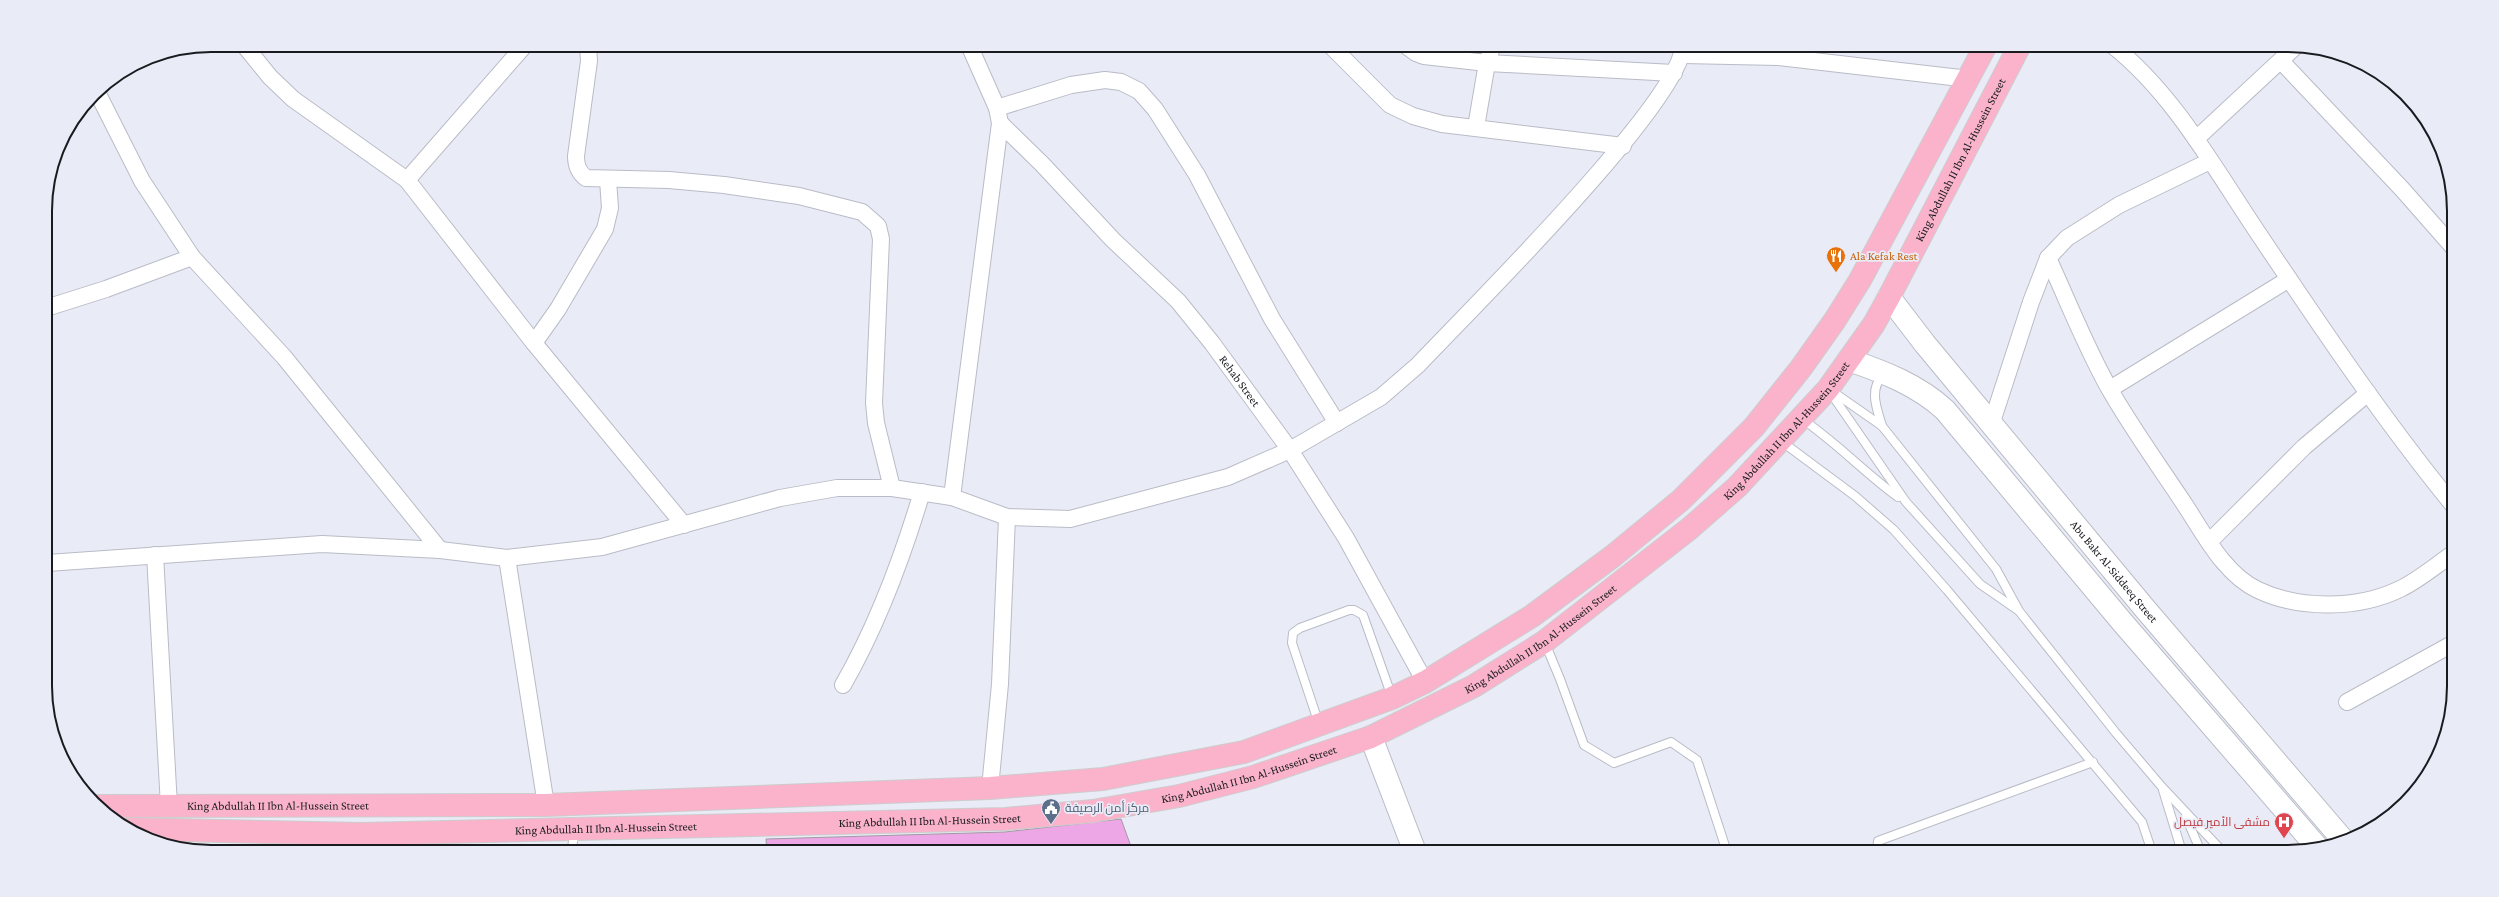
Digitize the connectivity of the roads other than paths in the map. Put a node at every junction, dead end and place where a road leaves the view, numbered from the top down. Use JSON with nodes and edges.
{"nodes":[{"id":1,"x":250,"y":52,"type":"edge"},
{"id":2,"x":519,"y":52,"type":"edge"},
{"id":3,"x":588,"y":52,"type":"edge"},
{"id":4,"x":971,"y":52,"type":"edge"},
{"id":5,"x":1337,"y":52,"type":"edge"},
{"id":6,"x":1415,"y":52,"type":"edge"},
{"id":7,"x":1491,"y":52,"type":"edge"},
{"id":8,"x":1682,"y":52,"type":"edge"},
{"id":9,"x":1710,"y":52,"type":"edge"},
{"id":10,"x":1982,"y":52,"type":"edge"},
{"id":11,"x":2016,"y":52,"type":"edge"},
{"id":12,"x":2132,"y":52,"type":"edge"},
{"id":13,"x":2290,"y":52,"type":"edge"},
{"id":14,"x":2281,"y":61,"type":"junction"},
{"id":15,"x":1487,"y":63,"type":"junction"},
{"id":16,"x":1674,"y":73,"type":"junction"},
{"id":17,"x":1969,"y":79,"type":"junction"},
{"id":18,"x":99,"y":97,"type":"edge"},
{"id":19,"x":998,"y":115,"type":"junction"},
{"id":20,"x":1476,"y":127,"type":"junction"},
{"id":21,"x":2196,"y":139,"type":"junction"},
{"id":22,"x":1623,"y":146,"type":"junction"},
{"id":23,"x":2210,"y":162,"type":"junction"},
{"id":24,"x":407,"y":180,"type":"junction"},
{"id":25,"x":608,"y":180,"type":"junction"},
{"id":26,"x":2447,"y":240,"type":"edge"},
{"id":27,"x":192,"y":257,"type":"junction"},
{"id":28,"x":2048,"y":258,"type":"junction"},
{"id":29,"x":2289,"y":279,"type":"junction"},
{"id":30,"x":1889,"y":296,"type":"junction"},
{"id":31,"x":52,"y":306,"type":"edge"},
{"id":32,"x":534,"y":343,"type":"junction"},
{"id":33,"x":1850,"y":360,"type":"junction"},
{"id":34,"x":1801,"y":368,"type":"junction"},
{"id":35,"x":1885,"y":374,"type":"junction"},
{"id":36,"x":1828,"y":389,"type":"junction"},
{"id":37,"x":2110,"y":389,"type":"junction"},
{"id":38,"x":2368,"y":393,"type":"junction"},
{"id":39,"x":1800,"y":418,"type":"junction"},
{"id":40,"x":1992,"y":422,"type":"junction"},
{"id":41,"x":1337,"y":423,"type":"junction"},
{"id":42,"x":1882,"y":426,"type":"junction"},
{"id":43,"x":1780,"y":440,"type":"junction"},
{"id":44,"x":1290,"y":450,"type":"junction"},
{"id":45,"x":892,"y":488,"type":"junction"},
{"id":46,"x":922,"y":492,"type":"junction"},
{"id":47,"x":952,"y":497,"type":"junction"},
{"id":48,"x":2447,"y":497,"type":"edge"},
{"id":49,"x":1906,"y":502,"type":"junction"},
{"id":50,"x":1007,"y":517,"type":"junction"},
{"id":51,"x":684,"y":525,"type":"junction"},
{"id":52,"x":2209,"y":542,"type":"junction"},
{"id":53,"x":440,"y":550,"type":"junction"},
{"id":54,"x":155,"y":555,"type":"junction"},
{"id":55,"x":507,"y":558,"type":"junction"},
{"id":56,"x":2447,"y":558,"type":"edge"},
{"id":57,"x":52,"y":563,"type":"edge"},
{"id":58,"x":2019,"y":611,"type":"junction"},
{"id":59,"x":1544,"y":642,"type":"junction"},
{"id":60,"x":2447,"y":647,"type":"edge"},
{"id":61,"x":1425,"y":682,"type":"junction"},
{"id":62,"x":843,"y":685,"type":"dead end"},
{"id":63,"x":1392,"y":698,"type":"junction"},
{"id":64,"x":2347,"y":702,"type":"dead end"},
{"id":65,"x":1320,"y":725,"type":"junction"},
{"id":66,"x":1371,"y":736,"type":"junction"},
{"id":67,"x":2093,"y":762,"type":"junction"},
{"id":68,"x":2162,"y":787,"type":"junction"},
{"id":69,"x":990,"y":788,"type":"junction"},
{"id":70,"x":872,"y":793,"type":"junction"},
{"id":71,"x":546,"y":805,"type":"junction"},
{"id":72,"x":106,"y":806,"type":"edge"},
{"id":73,"x":169,"y":806,"type":"junction"},
{"id":74,"x":361,"y":806,"type":"junction"},
{"id":75,"x":2184,"y":812,"type":"junction"},
{"id":76,"x":873,"y":822,"type":"junction"},
{"id":77,"x":575,"y":830,"type":"junction"},
{"id":78,"x":362,"y":834,"type":"junction"},
{"id":79,"x":156,"y":835,"type":"edge"},
{"id":80,"x":2340,"y":837,"type":"edge"},
{"id":81,"x":2313,"y":843,"type":"edge"},
{"id":82,"x":572,"y":845,"type":"edge"},
{"id":83,"x":1411,"y":845,"type":"edge"},
{"id":84,"x":1725,"y":845,"type":"edge"},
{"id":85,"x":1878,"y":845,"type":"edge"},
{"id":86,"x":2150,"y":845,"type":"edge"},
{"id":87,"x":2180,"y":845,"type":"edge"},
{"id":88,"x":2198,"y":845,"type":"edge"},
{"id":89,"x":2216,"y":845,"type":"edge"}],
"edges":[{"from":1,"to":24,"type":"street"},
{"from":2,"to":24,"type":"street"},
{"from":3,"to":25,"type":"street"},
{"from":4,"to":19,"type":"street"},
{"from":5,"to":20,"type":"street"},
{"from":6,"to":15,"type":"street"},
{"from":7,"to":15,"type":"street"},
{"from":8,"to":16,"type":"street"},
{"from":9,"to":17,"type":"street"},
{"from":10,"to":17,"type":"main road","name":"King Abdullah II Ibn Al-Hussein Street"},
{"from":11,"to":30,"type":"main road","name":"King Abdullah II Ibn Al-Hussein Street"},
{"from":12,"to":21,"type":"street"},
{"from":13,"to":14,"type":"street"},
{"from":14,"to":21,"type":"street"},
{"from":14,"to":26,"type":"street"},
{"from":15,"to":16,"type":"street"},
{"from":15,"to":20,"type":"street"},
{"from":16,"to":22,"type":"street"},
{"from":17,"to":34,"type":"main road","name":"King Abdullah II Ibn Al-Hussein Street"},
{"from":18,"to":27,"type":"street"},
{"from":19,"to":41,"type":"street"},
{"from":19,"to":44,"type":"street","name":"Rehab Street"},
{"from":19,"to":47,"type":"street"},
{"from":20,"to":22,"type":"street"},
{"from":21,"to":23,"type":"street"},
{"from":22,"to":41,"type":"street"},
{"from":23,"to":28,"type":"street"},
{"from":23,"to":29,"type":"street"},
{"from":24,"to":32,"type":"street"},
{"from":25,"to":32,"type":"street"},
{"from":25,"to":45,"type":"street"},
{"from":27,"to":31,"type":"street"},
{"from":27,"to":53,"type":"street"},
{"from":28,"to":37,"type":"street"},
{"from":28,"to":40,"type":"street"},
{"from":29,"to":37,"type":"street"},
{"from":29,"to":38,"type":"street"},
{"from":30,"to":33,"type":"main road","name":"King Abdullah II Ibn Al-Hussein Street"},
{"from":30,"to":40,"type":"street","name":"Abu Bakr Al-Siddeeq Street"},
{"from":32,"to":51,"type":"street"},
{"from":33,"to":35,"type":"street","name":"Abu Bakr Al-Siddeeq Street"},
{"from":33,"to":36,"type":"main road","name":"King Abdullah II Ibn Al-Hussein Street"},
{"from":34,"to":36,"type":"main road"},
{"from":34,"to":61,"type":"main road","name":"King Abdullah II Ibn Al-Hussein Street"},
{"from":35,"to":42,"type":"lane"},
{"from":35,"to":81,"type":"street","name":"Abu Bakr Al-Siddeeq Street"},
{"from":36,"to":39,"type":"main road","name":"King Abdullah II Ibn Al-Hussein Street"},
{"from":36,"to":42,"type":"lane"},
{"from":36,"to":49,"type":"lane"},
{"from":37,"to":52,"type":"street"},
{"from":38,"to":48,"type":"street"},
{"from":38,"to":52,"type":"street"},
{"from":39,"to":43,"type":"main road","name":"King Abdullah II Ibn Al-Hussein Street"},
{"from":39,"to":49,"type":"lane"},
{"from":40,"to":80,"type":"street","name":"Abu Bakr Al-Siddeeq Street"},
{"from":41,"to":44,"type":"street"},
{"from":42,"to":58,"type":"lane"},
{"from":43,"to":59,"type":"main road","name":"King Abdullah II Ibn Al-Hussein Street"},
{"from":43,"to":67,"type":"lane"},
{"from":44,"to":50,"type":"street"},
{"from":44,"to":61,"type":"street","name":"Rehab Street"},
{"from":45,"to":46,"type":"street"},
{"from":45,"to":51,"type":"street"},
{"from":46,"to":47,"type":"street"},
{"from":46,"to":62,"type":"street"},
{"from":47,"to":50,"type":"street"},
{"from":49,"to":58,"type":"lane"},
{"from":50,"to":69,"type":"street"},
{"from":51,"to":55,"type":"street"},
{"from":52,"to":56,"type":"street"},
{"from":53,"to":54,"type":"street"},
{"from":53,"to":55,"type":"street"},
{"from":54,"to":57,"type":"street"},
{"from":54,"to":73,"type":"street"},
{"from":55,"to":71,"type":"street"},
{"from":58,"to":68,"type":"lane"},
{"from":59,"to":66,"type":"main road","name":"King Abdullah II Ibn Al-Hussein Street"},
{"from":59,"to":84,"type":"lane"},
{"from":60,"to":64,"type":"street"},
{"from":61,"to":63,"type":"main road","name":"King Abdullah II Ibn Al-Hussein Street"},
{"from":63,"to":65,"type":"main road","name":"King Abdullah II Ibn Al-Hussein Street"},
{"from":63,"to":65,"type":"lane"},
{"from":65,"to":69,"type":"main road","name":"King Abdullah II Ibn Al-Hussein Street"},
{"from":66,"to":76,"type":"main road","name":"King Abdullah II Ibn Al-Hussein Street"},
{"from":66,"to":83,"type":"street"},
{"from":67,"to":85,"type":"lane"},
{"from":67,"to":86,"type":"lane"},
{"from":68,"to":75,"type":"lane"},
{"from":68,"to":87,"type":"lane"},
{"from":69,"to":70,"type":"main road","name":"King Abdullah II Ibn Al-Hussein Street"},
{"from":70,"to":71,"type":"main road","name":"King Abdullah II Ibn Al-Hussein Street"},
{"from":70,"to":76,"type":"main road"},
{"from":71,"to":74,"type":"main road","name":"King Abdullah II Ibn Al-Hussein Street"},
{"from":72,"to":73,"type":"main road","name":"King Abdullah II Ibn Al-Hussein Street"},
{"from":73,"to":74,"type":"main road","name":"King Abdullah II Ibn Al-Hussein Street"},
{"from":74,"to":78,"type":"main road"},
{"from":75,"to":88,"type":"lane"},
{"from":75,"to":89,"type":"lane"},
{"from":76,"to":77,"type":"main road","name":"King Abdullah II Ibn Al-Hussein Street"},
{"from":77,"to":78,"type":"main road","name":"King Abdullah II Ibn Al-Hussein Street"},
{"from":77,"to":82,"type":"lane"},
{"from":78,"to":79,"type":"main road","name":"King Abdullah II Ibn Al-Hussein Street"}]}
